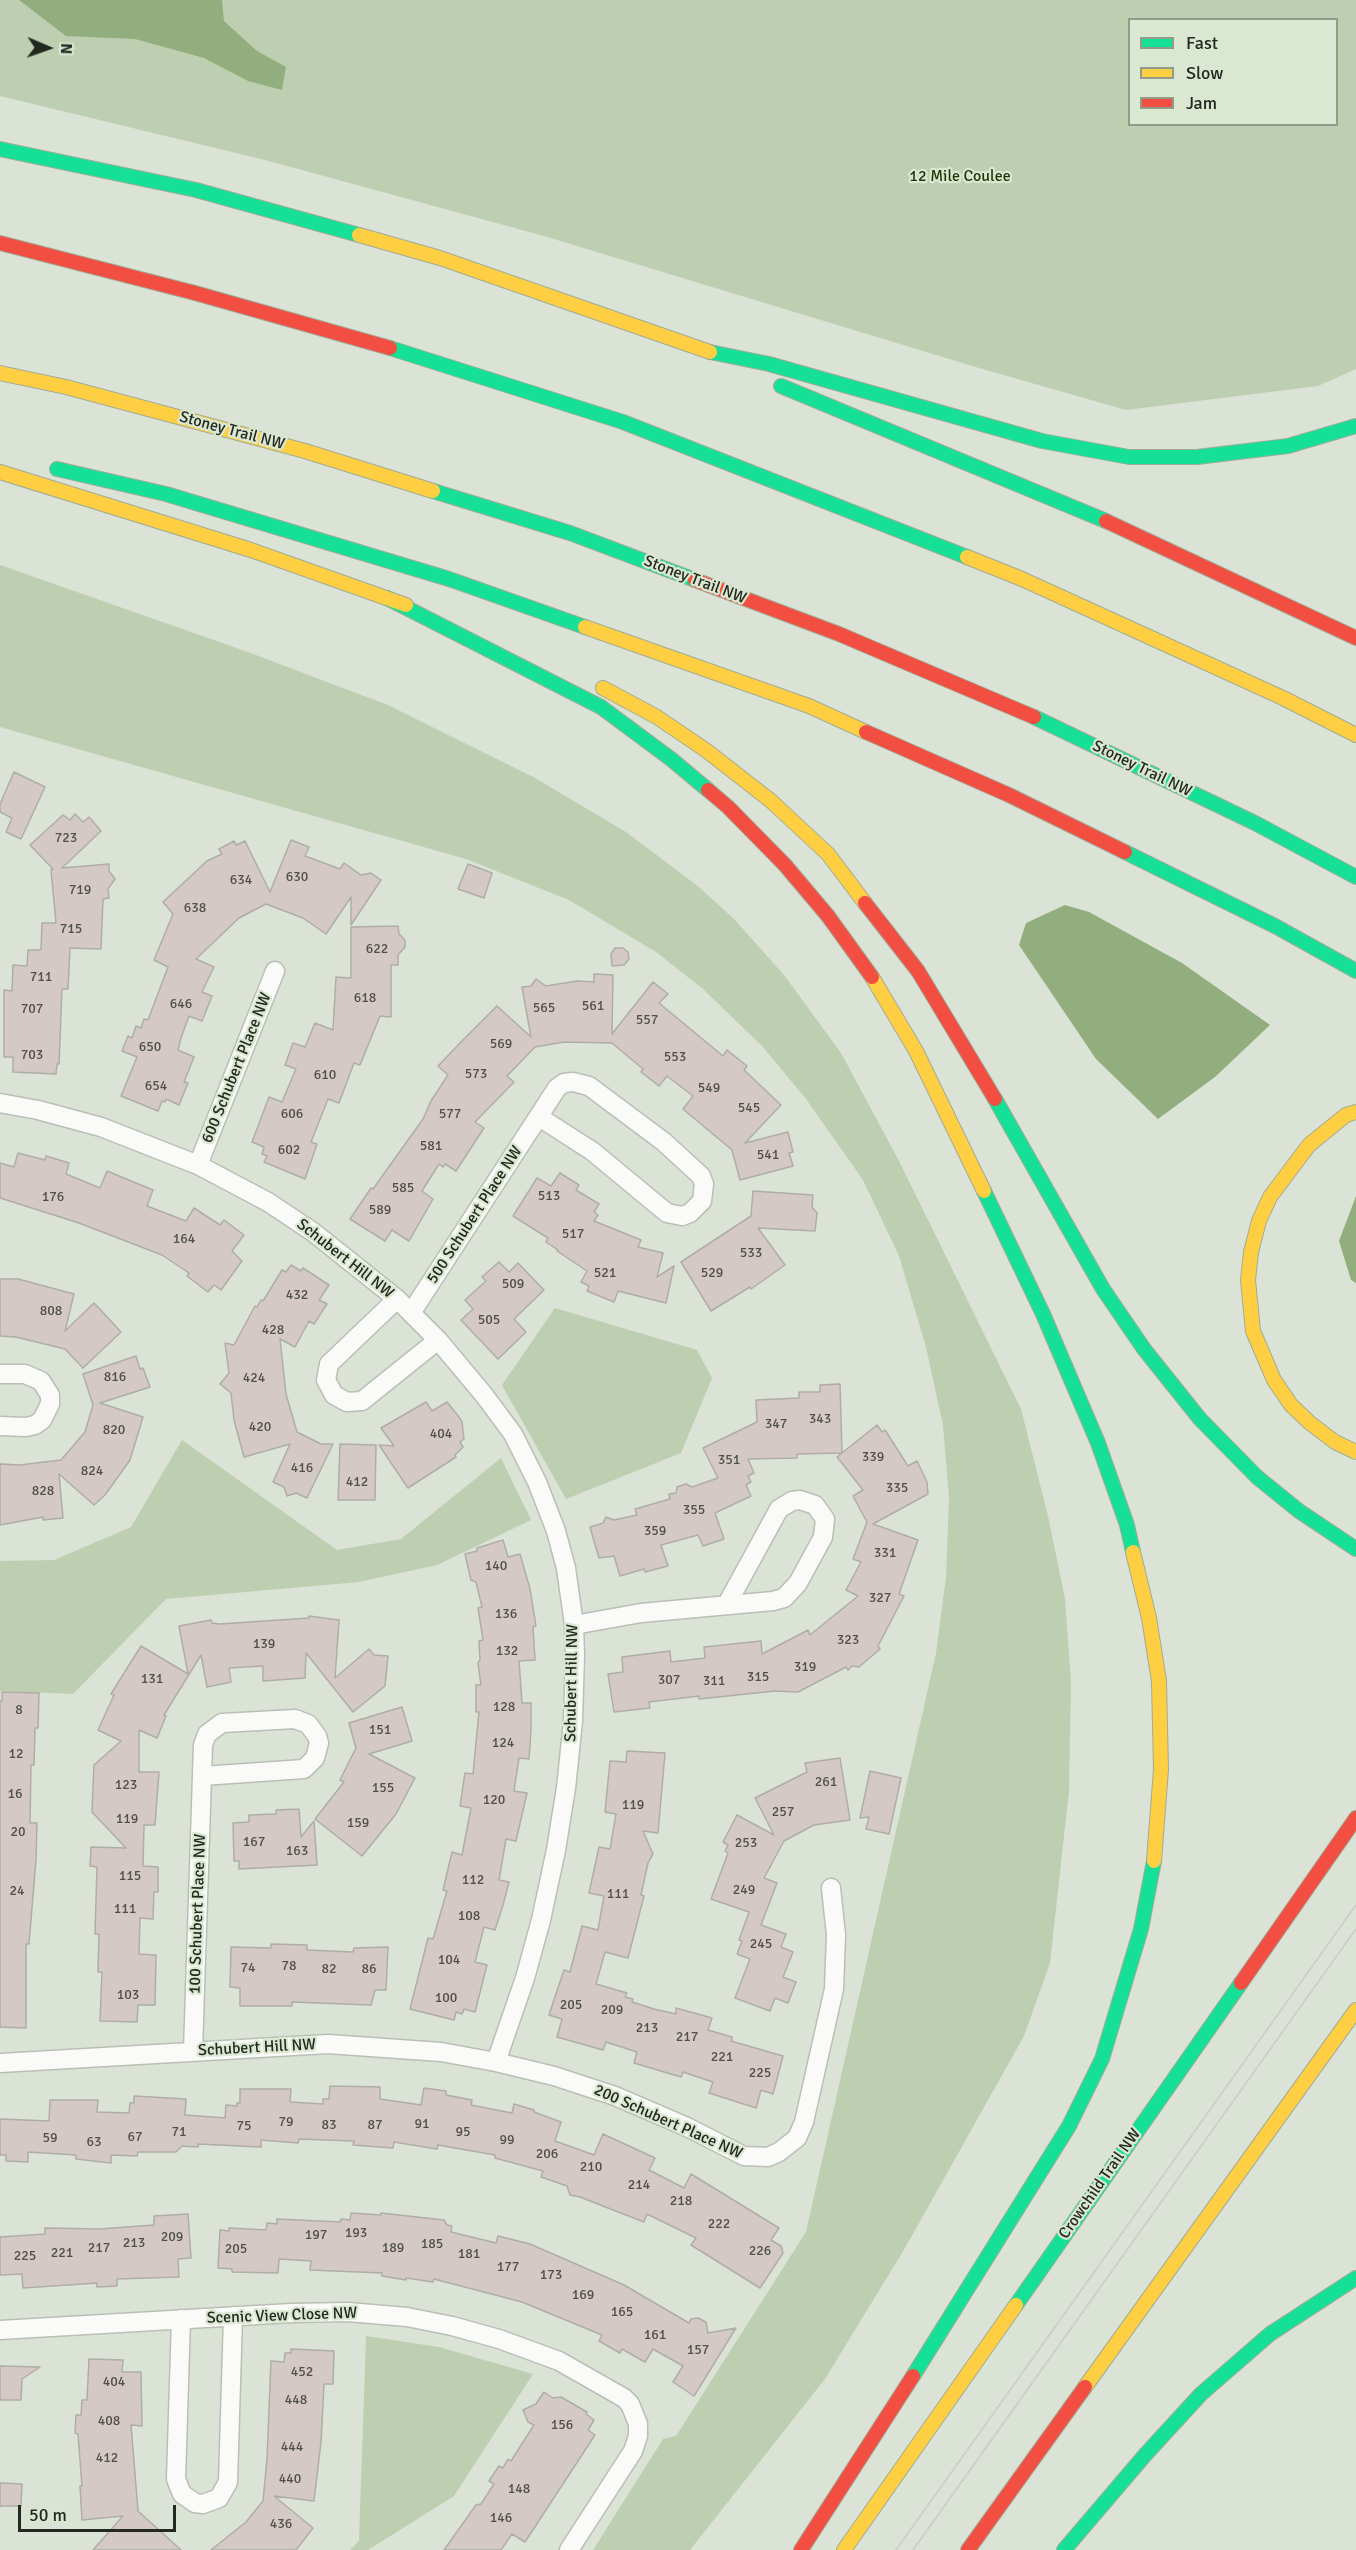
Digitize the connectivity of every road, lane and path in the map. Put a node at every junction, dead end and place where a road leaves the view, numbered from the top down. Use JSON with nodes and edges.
{"nodes":[{"id":1,"x":0,"y":149,"type":"edge"},
{"id":2,"x":0,"y":243,"type":"edge"},
{"id":3,"x":719,"y":355,"type":"junction"},
{"id":4,"x":0,"y":373,"type":"edge"},
{"id":5,"x":1356,"y":426,"type":"edge"},
{"id":6,"x":44,"y":466,"type":"dead end"},
{"id":7,"x":0,"y":472,"type":"edge"},
{"id":8,"x":387,"y":598,"type":"junction"},
{"id":9,"x":1356,"y":638,"type":"edge"},
{"id":10,"x":560,"y":670,"type":"dead end"},
{"id":11,"x":592,"y":683,"type":"dead end"},
{"id":12,"x":1356,"y":735,"type":"edge"},
{"id":13,"x":1356,"y":877,"type":"edge"},
{"id":14,"x":275,"y":971,"type":"dead end"},
{"id":15,"x":1356,"y":971,"type":"edge"},
{"id":16,"x":0,"y":1103,"type":"edge"},
{"id":17,"x":1356,"y":1112,"type":"edge"},
{"id":18,"x":538,"y":1118,"type":"junction"},
{"id":19,"x":198,"y":1165,"type":"junction"},
{"id":20,"x":397,"y":1299,"type":"junction"},
{"id":21,"x":411,"y":1313,"type":"junction"},
{"id":22,"x":438,"y":1340,"type":"junction"},
{"id":23,"x":0,"y":1374,"type":"edge"},
{"id":24,"x":0,"y":1426,"type":"edge"},
{"id":25,"x":1356,"y":1452,"type":"edge"},
{"id":26,"x":1356,"y":1549,"type":"edge"},
{"id":27,"x":727,"y":1604,"type":"junction"},
{"id":28,"x":574,"y":1625,"type":"junction"},
{"id":29,"x":202,"y":1776,"type":"junction"},
{"id":30,"x":1356,"y":1818,"type":"edge"},
{"id":31,"x":831,"y":1888,"type":"dead end"},
{"id":32,"x":1356,"y":2010,"type":"edge"},
{"id":33,"x":193,"y":2051,"type":"junction"},
{"id":34,"x":496,"y":2062,"type":"junction"},
{"id":35,"x":0,"y":2063,"type":"edge"},
{"id":36,"x":1356,"y":2278,"type":"edge"},
{"id":37,"x":233,"y":2316,"type":"junction"},
{"id":38,"x":181,"y":2319,"type":"junction"},
{"id":39,"x":0,"y":2330,"type":"edge"},
{"id":40,"x":569,"y":2550,"type":"edge"},
{"id":41,"x":801,"y":2550,"type":"edge"},
{"id":42,"x":844,"y":2550,"type":"edge"},
{"id":43,"x":968,"y":2550,"type":"edge"},
{"id":44,"x":1064,"y":2550,"type":"edge"}],
"edges":[{"from":1,"to":3,"type":"highway"},
{"from":2,"to":12,"type":"highway"},
{"from":3,"to":5,"type":"highway"},
{"from":3,"to":9,"type":"highway"},
{"from":4,"to":13,"type":"highway","name":"Stoney Trail NW"},
{"from":6,"to":15,"type":"highway"},
{"from":7,"to":8,"type":"highway"},
{"from":8,"to":10,"type":"highway"},
{"from":8,"to":41,"type":"highway"},
{"from":11,"to":26,"type":"highway"},
{"from":14,"to":19,"type":"street","name":"600 Schubert Place NW"},
{"from":16,"to":19,"type":"street","name":"Schubert Hill NW"},
{"from":17,"to":25,"type":"highway"},
{"from":18,"to":18,"type":"street","name":"500 Schubert Place NW"},
{"from":18,"to":21,"type":"street","name":"500 Schubert Place NW"},
{"from":19,"to":20,"type":"street","name":"Schubert Hill NW"},
{"from":20,"to":21,"type":"street","name":"Schubert Hill NW"},
{"from":20,"to":22,"type":"street"},
{"from":21,"to":22,"type":"street","name":"Schubert Hill NW"},
{"from":22,"to":28,"type":"street","name":"Schubert Hill NW"},
{"from":23,"to":24,"type":"street"},
{"from":27,"to":27,"type":"street"},
{"from":27,"to":28,"type":"street"},
{"from":28,"to":34,"type":"street","name":"Schubert Hill NW"},
{"from":29,"to":29,"type":"street","name":"100 Schubert Place NW"},
{"from":29,"to":33,"type":"street","name":"100 Schubert Place NW"},
{"from":30,"to":42,"type":"highway","name":"Crowchild Trail NW"},
{"from":31,"to":34,"type":"street","name":"200 Schubert Place NW"},
{"from":32,"to":43,"type":"highway"},
{"from":33,"to":34,"type":"street","name":"Schubert Hill NW"},
{"from":33,"to":35,"type":"street","name":"Schubert Hill NW"},
{"from":36,"to":44,"type":"highway"},
{"from":37,"to":38,"type":"street","name":"Scenic View Close NW"},
{"from":37,"to":38,"type":"street"},
{"from":37,"to":40,"type":"street","name":"Scenic View Close NW"},
{"from":38,"to":39,"type":"street","name":"Scenic View Close NW"}]}
